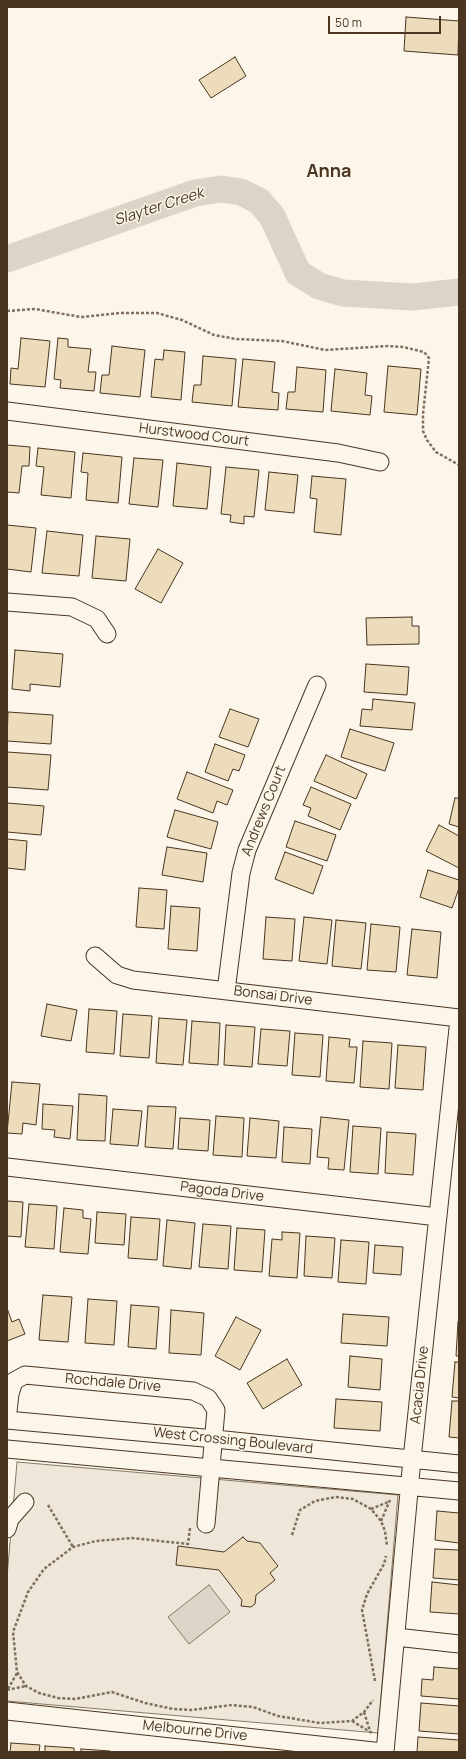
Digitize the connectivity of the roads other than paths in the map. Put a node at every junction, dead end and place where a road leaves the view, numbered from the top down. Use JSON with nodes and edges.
{"nodes":[{"id":1,"x":7,"y":411,"type":"edge"},
{"id":2,"x":380,"y":462,"type":"dead end"},
{"id":3,"x":7,"y":602,"type":"edge"},
{"id":4,"x":107,"y":634,"type":"dead end"},
{"id":5,"x":317,"y":685,"type":"dead end"},
{"id":6,"x":95,"y":956,"type":"dead end"},
{"id":7,"x":226,"y":991,"type":"junction"},
{"id":8,"x":459,"y":1018,"type":"edge"},
{"id":9,"x":7,"y":1167,"type":"edge"},
{"id":10,"x":438,"y":1217,"type":"junction"},
{"id":11,"x":7,"y":1420,"type":"edge"},
{"id":12,"x":215,"y":1439,"type":"junction"},
{"id":13,"x":7,"y":1449,"type":"edge"},
{"id":14,"x":412,"y":1459,"type":"junction"},
{"id":15,"x":459,"y":1464,"type":"edge"},
{"id":16,"x":211,"y":1467,"type":"junction"},
{"id":17,"x":409,"y":1486,"type":"junction"},
{"id":18,"x":459,"y":1491,"type":"edge"},
{"id":19,"x":25,"y":1502,"type":"dead end"},
{"id":20,"x":198,"y":1523,"type":"road end"},
{"id":21,"x":7,"y":1529,"type":"edge"},
{"id":22,"x":396,"y":1637,"type":"junction"},
{"id":23,"x":459,"y":1644,"type":"edge"},
{"id":24,"x":7,"y":1711,"type":"edge"},
{"id":25,"x":384,"y":1752,"type":"edge"}],
"edges":[{"from":1,"to":2,"type":"street","name":"Hurstwood Court"},
{"from":3,"to":4,"type":"street"},
{"from":5,"to":7,"type":"street","name":"Andrews Court"},
{"from":6,"to":7,"type":"street","name":"Bonsai Drive"},
{"from":7,"to":8,"type":"street","name":"Bonsai Drive"},
{"from":8,"to":10,"type":"street","name":"Acacia Drive"},
{"from":9,"to":10,"type":"street","name":"Pagoda Drive"},
{"from":10,"to":14,"type":"street","name":"Acacia Drive"},
{"from":11,"to":12,"type":"street","name":"West Crossing Boulevard"},
{"from":11,"to":12,"type":"street","name":"Rochdale Drive"},
{"from":12,"to":14,"type":"street","name":"West Crossing Boulevard"},
{"from":12,"to":16,"type":"street"},
{"from":13,"to":16,"type":"street","name":"West Crossing Boulevard"},
{"from":14,"to":15,"type":"street","name":"West Crossing Boulevard"},
{"from":14,"to":17,"type":"street","name":"Acacia Drive"},
{"from":16,"to":17,"type":"street","name":"West Crossing Boulevard"},
{"from":16,"to":20,"type":"street"},
{"from":17,"to":18,"type":"street","name":"West Crossing Boulevard"},
{"from":17,"to":22,"type":"street","name":"Acacia Drive"},
{"from":19,"to":21,"type":"street"},
{"from":22,"to":23,"type":"street"},
{"from":22,"to":25,"type":"street","name":"Acacia Drive"},
{"from":24,"to":25,"type":"street","name":"Melbourne Drive"}]}
